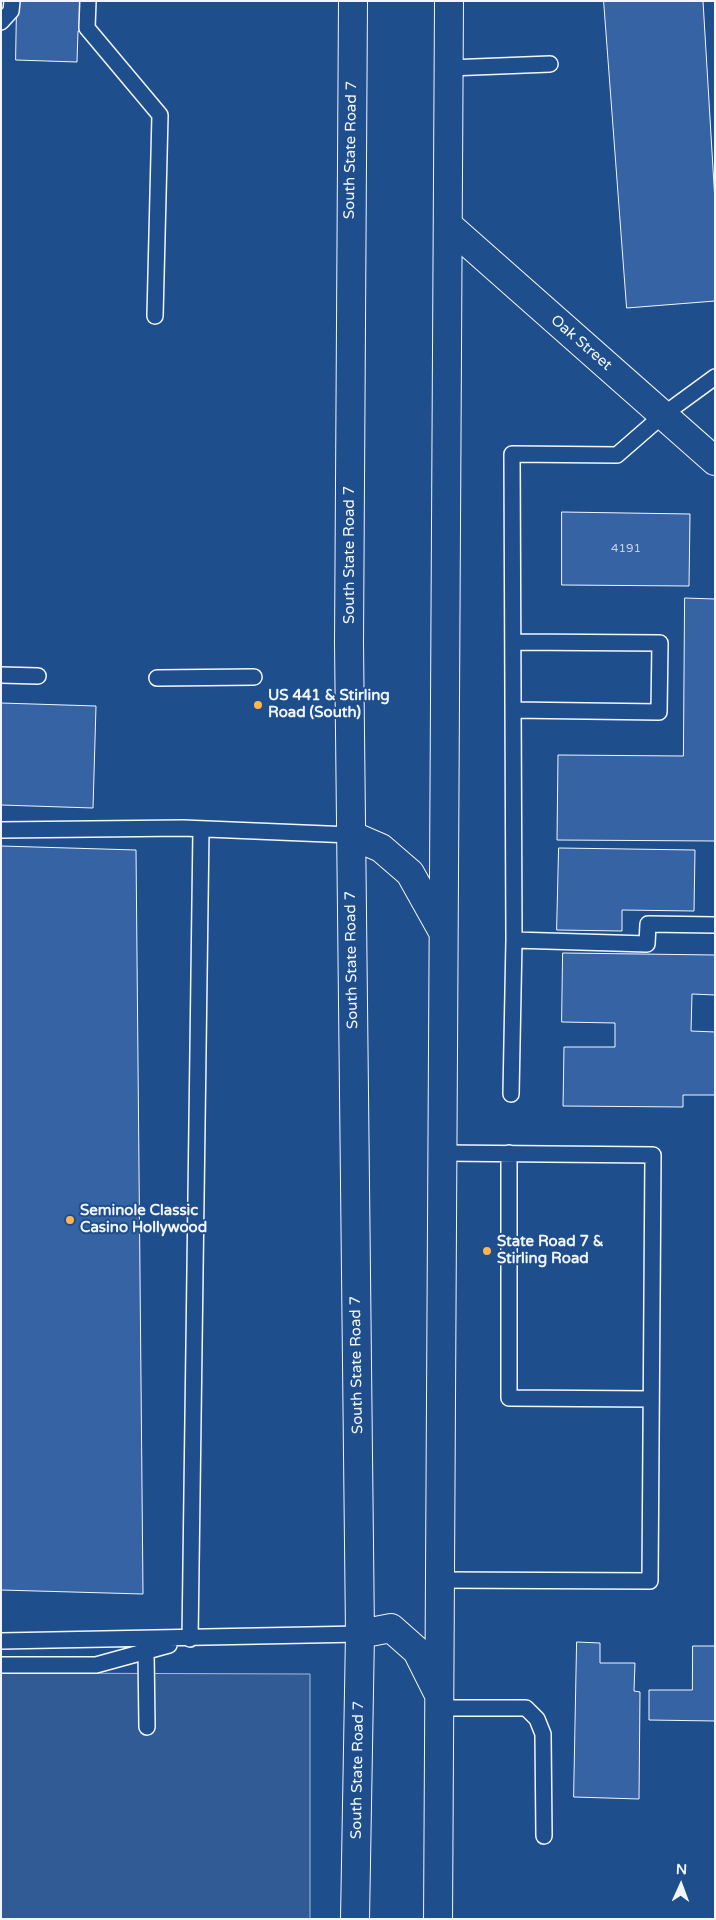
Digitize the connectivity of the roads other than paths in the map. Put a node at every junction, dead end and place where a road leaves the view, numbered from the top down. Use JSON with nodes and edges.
{"nodes":[{"id":1,"x":12,"y":1,"type":"edge"},
{"id":2,"x":88,"y":1,"type":"edge"},
{"id":3,"x":353,"y":1,"type":"edge"},
{"id":4,"x":449,"y":1,"type":"edge"},
{"id":5,"x":1,"y":22,"type":"edge"},
{"id":6,"x":550,"y":64,"type":"dead end"},
{"id":7,"x":449,"y":68,"type":"junction"},
{"id":8,"x":448,"y":225,"type":"junction"},
{"id":9,"x":156,"y":316,"type":"dead end"},
{"id":10,"x":715,"y":377,"type":"edge"},
{"id":11,"x":663,"y":415,"type":"junction"},
{"id":12,"x":715,"y":461,"type":"edge"},
{"id":13,"x":513,"y":642,"type":"junction"},
{"id":14,"x":1,"y":675,"type":"edge"},
{"id":15,"x":38,"y":676,"type":"dead end"},
{"id":16,"x":254,"y":677,"type":"dead end"},
{"id":17,"x":157,"y":678,"type":"dead end"},
{"id":18,"x":513,"y":710,"type":"junction"},
{"id":19,"x":201,"y":829,"type":"junction"},
{"id":20,"x":1,"y":830,"type":"edge"},
{"id":21,"x":351,"y":835,"type":"junction"},
{"id":22,"x":715,"y":926,"type":"edge"},
{"id":23,"x":443,"y":934,"type":"junction"},
{"id":24,"x":514,"y":940,"type":"junction"},
{"id":25,"x":511,"y":1094,"type":"dead end"},
{"id":26,"x":442,"y":1153,"type":"junction"},
{"id":27,"x":509,"y":1153,"type":"junction"},
{"id":28,"x":651,"y":1399,"type":"junction"},
{"id":29,"x":440,"y":1580,"type":"junction"},
{"id":30,"x":360,"y":1634,"type":"junction"},
{"id":31,"x":190,"y":1639,"type":"junction"},
{"id":32,"x":1,"y":1641,"type":"edge"},
{"id":33,"x":146,"y":1651,"type":"junction"},
{"id":34,"x":1,"y":1665,"type":"edge"},
{"id":35,"x":440,"y":1703,"type":"junction"},
{"id":36,"x":147,"y":1727,"type":"dead end"},
{"id":37,"x":544,"y":1836,"type":"dead end"},
{"id":38,"x":356,"y":1919,"type":"edge"},
{"id":39,"x":438,"y":1919,"type":"edge"}],
"edges":[{"from":1,"to":5,"type":"lane"},
{"from":2,"to":9,"type":"lane"},
{"from":3,"to":21,"type":"main road","name":"South State Road 7"},
{"from":4,"to":7,"type":"main road"},
{"from":6,"to":7,"type":"lane"},
{"from":7,"to":8,"type":"main road"},
{"from":8,"to":11,"type":"main road","name":"Oak Street"},
{"from":8,"to":23,"type":"main road"},
{"from":10,"to":11,"type":"lane"},
{"from":11,"to":12,"type":"main road","name":"Oak Street"},
{"from":11,"to":13,"type":"lane"},
{"from":13,"to":18,"type":"lane"},
{"from":13,"to":18,"type":"lane"},
{"from":14,"to":15,"type":"lane"},
{"from":16,"to":17,"type":"lane"},
{"from":18,"to":24,"type":"lane"},
{"from":19,"to":20,"type":"lane"},
{"from":19,"to":21,"type":"lane"},
{"from":19,"to":31,"type":"lane"},
{"from":21,"to":23,"type":"main road"},
{"from":21,"to":30,"type":"main road","name":"South State Road 7"},
{"from":22,"to":24,"type":"lane"},
{"from":23,"to":26,"type":"main road"},
{"from":24,"to":25,"type":"lane"},
{"from":26,"to":27,"type":"lane"},
{"from":26,"to":29,"type":"main road"},
{"from":27,"to":28,"type":"lane"},
{"from":27,"to":28,"type":"lane"},
{"from":28,"to":29,"type":"lane"},
{"from":29,"to":35,"type":"main road"},
{"from":30,"to":31,"type":"lane"},
{"from":30,"to":35,"type":"main road"},
{"from":30,"to":38,"type":"main road","name":"South State Road 7"},
{"from":31,"to":32,"type":"lane"},
{"from":31,"to":33,"type":"lane"},
{"from":33,"to":34,"type":"lane"},
{"from":33,"to":36,"type":"lane"},
{"from":35,"to":37,"type":"lane"},
{"from":35,"to":39,"type":"main road"}]}
